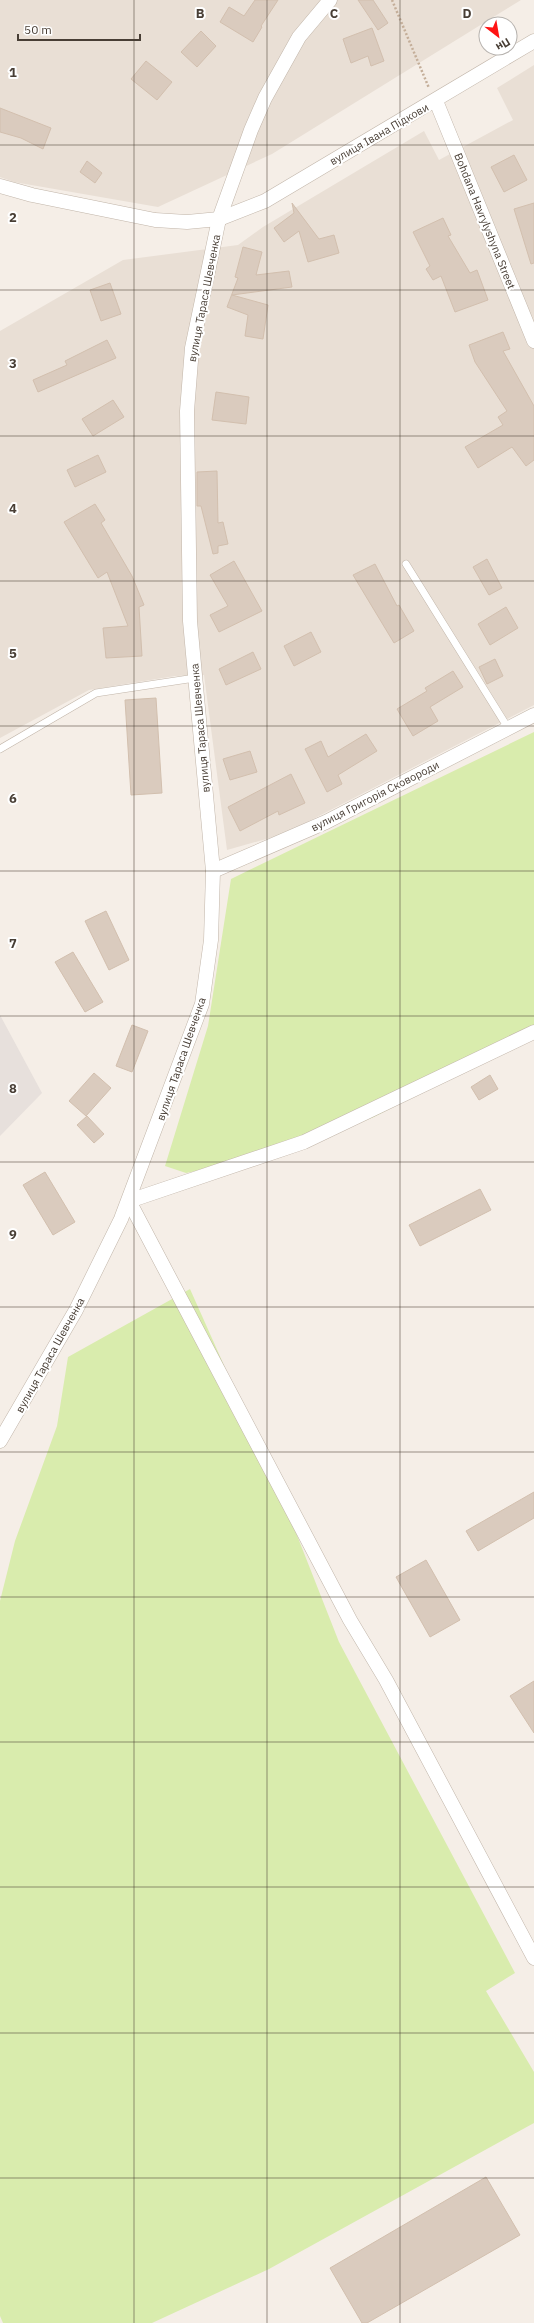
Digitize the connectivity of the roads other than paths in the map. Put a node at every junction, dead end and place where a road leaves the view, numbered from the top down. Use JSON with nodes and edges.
{"nodes":[{"id":1,"x":330,"y":0,"type":"edge"},
{"id":2,"x":534,"y":41,"type":"edge"},
{"id":3,"x":436,"y":101,"type":"junction"},
{"id":4,"x":0,"y":186,"type":"edge"},
{"id":5,"x":219,"y":219,"type":"junction"},
{"id":6,"x":534,"y":341,"type":"edge"},
{"id":7,"x":406,"y":564,"type":"dead end"},
{"id":8,"x":195,"y":678,"type":"junction"},
{"id":9,"x":534,"y":715,"type":"edge"},
{"id":10,"x":508,"y":728,"type":"junction"},
{"id":11,"x":0,"y":749,"type":"edge"},
{"id":12,"x":213,"y":871,"type":"junction"},
{"id":13,"x":534,"y":1032,"type":"edge"},
{"id":14,"x":0,"y":1441,"type":"edge"},
{"id":15,"x":533,"y":1954,"type":"edge"}],
"edges":[{"from":1,"to":5,"type":"street","name":"вулиця Тараса Шевченка"},
{"from":2,"to":3,"type":"street","name":"вулиця Івана Підкови"},
{"from":3,"to":5,"type":"street","name":"вулиця Івана Підкови"},
{"from":3,"to":6,"type":"street","name":"Bohdana Havrylyshyna Street"},
{"from":4,"to":5,"type":"street","name":"вулиця Івана Підкови"},
{"from":5,"to":8,"type":"street","name":"вулиця Тараса Шевченка"},
{"from":7,"to":10,"type":"lane"},
{"from":8,"to":11,"type":"lane"},
{"from":8,"to":12,"type":"street","name":"вулиця Тараса Шевченка"},
{"from":9,"to":10,"type":"street","name":"вулиця Григорія Сковороди"},
{"from":10,"to":12,"type":"street","name":"вулиця Григорія Сковороди"},
{"from":12,"to":14,"type":"street","name":"вулиця Тараса Шевченка"},
{"from":13,"to":15,"type":"street"}]}
